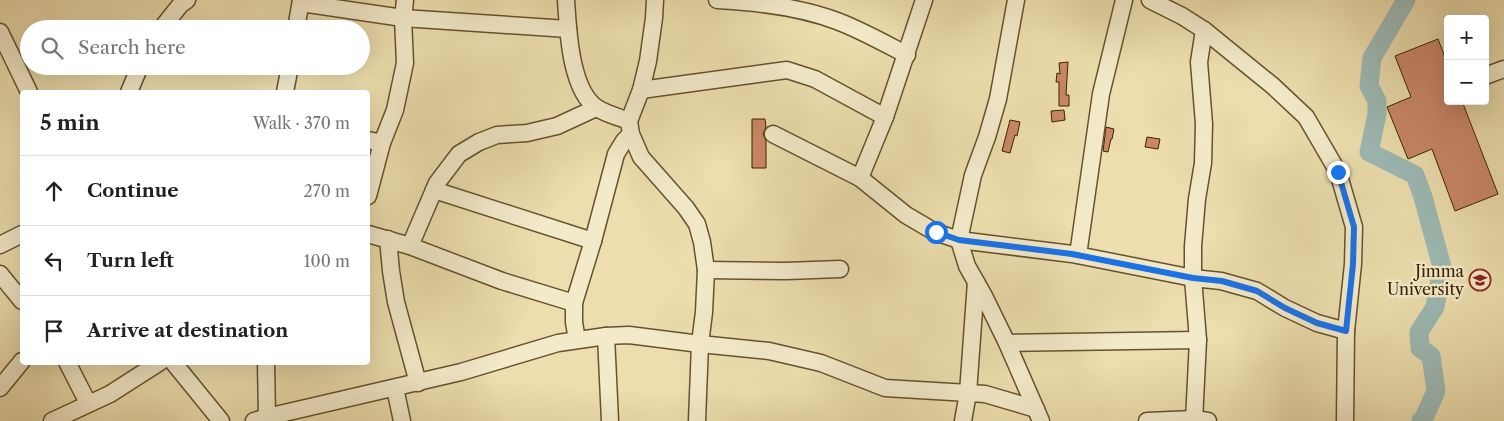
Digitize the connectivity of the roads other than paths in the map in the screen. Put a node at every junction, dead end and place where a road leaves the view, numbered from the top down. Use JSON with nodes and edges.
{"nodes":[{"id":1,"x":187,"y":0,"type":"edge"},
{"id":2,"x":405,"y":0,"type":"edge"},
{"id":3,"x":566,"y":0,"type":"edge"},
{"id":4,"x":655,"y":0,"type":"edge"},
{"id":5,"x":717,"y":0,"type":"edge"},
{"id":6,"x":924,"y":0,"type":"edge"},
{"id":7,"x":1016,"y":0,"type":"edge"},
{"id":8,"x":1124,"y":0,"type":"edge"},
{"id":9,"x":1150,"y":0,"type":"edge"},
{"id":10,"x":301,"y":2,"type":"edge"},
{"id":11,"x":403,"y":18,"type":"junction"},
{"id":12,"x":168,"y":20,"type":"edge"},
{"id":13,"x":298,"y":20,"type":"edge"},
{"id":14,"x":568,"y":30,"type":"junction"},
{"id":15,"x":1204,"y":30,"type":"junction"},
{"id":16,"x":0,"y":32,"type":"edge"},
{"id":17,"x":907,"y":55,"type":"junction"},
{"id":18,"x":1504,"y":70,"type":"edge"},
{"id":19,"x":20,"y":73,"type":"edge"},
{"id":20,"x":21,"y":75,"type":"edge"},
{"id":21,"x":136,"y":75,"type":"edge"},
{"id":22,"x":288,"y":75,"type":"edge"},
{"id":23,"x":1489,"y":75,"type":"edge"},
{"id":24,"x":28,"y":90,"type":"edge"},
{"id":25,"x":130,"y":90,"type":"edge"},
{"id":26,"x":285,"y":90,"type":"edge"},
{"id":27,"x":641,"y":90,"type":"junction"},
{"id":28,"x":596,"y":108,"type":"junction"},
{"id":29,"x":885,"y":117,"type":"junction"},
{"id":30,"x":630,"y":128,"type":"junction"},
{"id":31,"x":774,"y":134,"type":"dead end"},
{"id":32,"x":375,"y":142,"type":"edge"},
{"id":33,"x":860,"y":178,"type":"junction"},
{"id":34,"x":370,"y":181,"type":"edge"},
{"id":35,"x":434,"y":190,"type":"junction"},
{"id":36,"x":370,"y":234,"type":"edge"},
{"id":37,"x":20,"y":235,"type":"edge"},
{"id":38,"x":388,"y":239,"type":"junction"},
{"id":39,"x":959,"y":240,"type":"junction"},
{"id":40,"x":593,"y":241,"type":"junction"},
{"id":41,"x":0,"y":245,"type":"edge"},
{"id":42,"x":410,"y":246,"type":"junction"},
{"id":43,"x":1078,"y":255,"type":"junction"},
{"id":44,"x":840,"y":269,"type":"dead end"},
{"id":45,"x":706,"y":270,"type":"junction"},
{"id":46,"x":0,"y":274,"type":"edge"},
{"id":47,"x":1193,"y":278,"type":"junction"},
{"id":48,"x":976,"y":282,"type":"junction"},
{"id":49,"x":20,"y":298,"type":"edge"},
{"id":50,"x":574,"y":304,"type":"junction"},
{"id":51,"x":1346,"y":331,"type":"junction"},
{"id":52,"x":606,"y":336,"type":"junction"},
{"id":53,"x":577,"y":340,"type":"junction"},
{"id":54,"x":1198,"y":340,"type":"junction"},
{"id":55,"x":1007,"y":343,"type":"junction"},
{"id":56,"x":700,"y":344,"type":"junction"},
{"id":57,"x":20,"y":363,"type":"edge"},
{"id":58,"x":69,"y":365,"type":"edge"},
{"id":59,"x":155,"y":365,"type":"edge"},
{"id":60,"x":175,"y":365,"type":"edge"},
{"id":61,"x":266,"y":365,"type":"edge"},
{"id":62,"x":418,"y":383,"type":"junction"},
{"id":63,"x":0,"y":388,"type":"edge"},
{"id":64,"x":395,"y":388,"type":"junction"},
{"id":65,"x":968,"y":393,"type":"junction"},
{"id":66,"x":88,"y":403,"type":"junction"},
{"id":67,"x":1039,"y":415,"type":"edge"},
{"id":68,"x":261,"y":419,"type":"edge"},
{"id":69,"x":1199,"y":420,"type":"edge"},
{"id":70,"x":52,"y":421,"type":"edge"},
{"id":71,"x":221,"y":421,"type":"edge"},
{"id":72,"x":402,"y":421,"type":"edge"},
{"id":73,"x":610,"y":421,"type":"edge"},
{"id":74,"x":697,"y":421,"type":"edge"},
{"id":75,"x":963,"y":421,"type":"edge"},
{"id":76,"x":1147,"y":421,"type":"edge"},
{"id":77,"x":1345,"y":421,"type":"edge"}],
"edges":[{"from":1,"to":12,"type":"street"},
{"from":2,"to":11,"type":"street"},
{"from":3,"to":14,"type":"street"},
{"from":4,"to":27,"type":"street"},
{"from":5,"to":17,"type":"street"},
{"from":6,"to":17,"type":"street"},
{"from":7,"to":39,"type":"street"},
{"from":8,"to":43,"type":"street"},
{"from":9,"to":15,"type":"street"},
{"from":10,"to":11,"type":"street"},
{"from":10,"to":13,"type":"street"},
{"from":11,"to":14,"type":"street"},
{"from":11,"to":32,"type":"street"},
{"from":14,"to":28,"type":"street"},
{"from":15,"to":47,"type":"street"},
{"from":15,"to":51,"type":"street"},
{"from":16,"to":19,"type":"street"},
{"from":17,"to":29,"type":"street"},
{"from":18,"to":23,"type":"street"},
{"from":20,"to":24,"type":"street"},
{"from":21,"to":25,"type":"street"},
{"from":22,"to":26,"type":"street"},
{"from":27,"to":29,"type":"street"},
{"from":27,"to":30,"type":"street"},
{"from":28,"to":30,"type":"street"},
{"from":28,"to":35,"type":"street"},
{"from":29,"to":33,"type":"street"},
{"from":30,"to":40,"type":"street"},
{"from":30,"to":45,"type":"street"},
{"from":31,"to":33,"type":"street"},
{"from":32,"to":34,"type":"street"},
{"from":33,"to":39,"type":"street"},
{"from":35,"to":40,"type":"street"},
{"from":35,"to":42,"type":"street"},
{"from":36,"to":38,"type":"street"},
{"from":37,"to":41,"type":"street"},
{"from":38,"to":42,"type":"street"},
{"from":38,"to":62,"type":"street"},
{"from":39,"to":43,"type":"street"},
{"from":39,"to":48,"type":"street"},
{"from":40,"to":50,"type":"street"},
{"from":42,"to":50,"type":"street"},
{"from":43,"to":47,"type":"street"},
{"from":44,"to":45,"type":"street"},
{"from":45,"to":56,"type":"street"},
{"from":46,"to":49,"type":"street"},
{"from":47,"to":51,"type":"street"},
{"from":47,"to":54,"type":"street"},
{"from":48,"to":55,"type":"street"},
{"from":48,"to":65,"type":"street"},
{"from":50,"to":53,"type":"street"},
{"from":51,"to":77,"type":"street"},
{"from":52,"to":53,"type":"street"},
{"from":52,"to":56,"type":"street"},
{"from":52,"to":73,"type":"street"},
{"from":53,"to":62,"type":"street"},
{"from":54,"to":55,"type":"street"},
{"from":54,"to":69,"type":"street"},
{"from":55,"to":67,"type":"street"},
{"from":56,"to":65,"type":"street"},
{"from":56,"to":74,"type":"street"},
{"from":57,"to":63,"type":"street"},
{"from":58,"to":66,"type":"street"},
{"from":59,"to":66,"type":"street"},
{"from":60,"to":71,"type":"street"},
{"from":61,"to":68,"type":"street"},
{"from":62,"to":64,"type":"street"},
{"from":64,"to":68,"type":"street"},
{"from":64,"to":72,"type":"street"},
{"from":65,"to":67,"type":"street"},
{"from":65,"to":75,"type":"street"},
{"from":66,"to":70,"type":"street"},
{"from":69,"to":76,"type":"street"}]}
